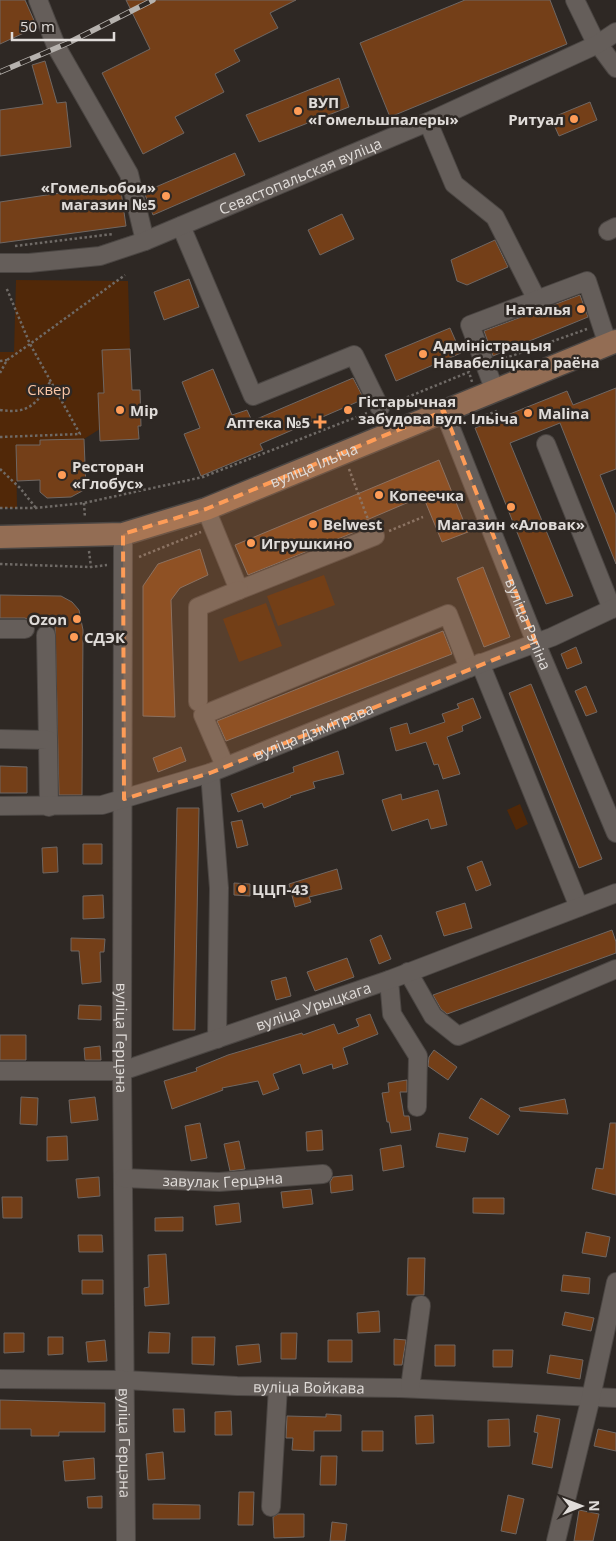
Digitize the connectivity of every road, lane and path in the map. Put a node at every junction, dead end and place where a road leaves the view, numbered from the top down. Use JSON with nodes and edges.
{"nodes":[{"id":1,"x":38,"y":0,"type":"edge"},
{"id":2,"x":576,"y":0,"type":"edge"},
{"id":3,"x":616,"y":32,"type":"edge"},
{"id":4,"x":598,"y":44,"type":"junction"},
{"id":5,"x":616,"y":68,"type":"edge"},
{"id":6,"x":428,"y":122,"type":"junction"},
{"id":7,"x":182,"y":226,"type":"junction"},
{"id":8,"x":143,"y":234,"type":"junction"},
{"id":9,"x":12,"y":246,"type":"dead end"},
{"id":10,"x":0,"y":263,"type":"edge"},
{"id":11,"x":124,"y":275,"type":"dead end"},
{"id":12,"x":6,"y":287,"type":"dead end"},
{"id":13,"x":537,"y":300,"type":"junction"},
{"id":14,"x":601,"y":324,"type":"junction"},
{"id":15,"x":612,"y":343,"type":"edge"},
{"id":16,"x":30,"y":344,"type":"junction"},
{"id":17,"x":0,"y":360,"type":"edge"},
{"id":18,"x":7,"y":360,"type":"junction"},
{"id":19,"x":477,"y":369,"type":"junction"},
{"id":20,"x":0,"y":373,"type":"edge"},
{"id":21,"x":50,"y":382,"type":"junction"},
{"id":22,"x":486,"y":402,"type":"junction"},
{"id":23,"x":380,"y":408,"type":"junction"},
{"id":24,"x":0,"y":410,"type":"edge"},
{"id":25,"x":444,"y":412,"type":"junction"},
{"id":26,"x":0,"y":436,"type":"edge"},
{"id":27,"x":546,"y":444,"type":"dead end"},
{"id":28,"x":343,"y":453,"type":"junction"},
{"id":29,"x":0,"y":469,"type":"edge"},
{"id":30,"x":0,"y":508,"type":"edge"},
{"id":31,"x":36,"y":508,"type":"junction"},
{"id":32,"x":206,"y":509,"type":"junction"},
{"id":33,"x":423,"y":517,"type":"dead end"},
{"id":34,"x":123,"y":534,"type":"junction"},
{"id":35,"x":375,"y":536,"type":"junction"},
{"id":36,"x":0,"y":537,"type":"edge"},
{"id":37,"x":0,"y":564,"type":"edge"},
{"id":38,"x":91,"y":567,"type":"dead end"},
{"id":39,"x":239,"y":590,"type":"junction"},
{"id":40,"x":614,"y":608,"type":"edge"},
{"id":41,"x":25,"y":628,"type":"dead end"},
{"id":42,"x":0,"y":629,"type":"edge"},
{"id":43,"x":46,"y":635,"type":"dead end"},
{"id":44,"x":536,"y":643,"type":"junction"},
{"id":45,"x":474,"y":665,"type":"junction"},
{"id":46,"x":198,"y":702,"type":"dead end"},
{"id":47,"x":0,"y":739,"type":"edge"},
{"id":48,"x":48,"y":740,"type":"junction"},
{"id":49,"x":218,"y":769,"type":"junction"},
{"id":50,"x":124,"y":798,"type":"junction"},
{"id":51,"x":0,"y":806,"type":"edge"},
{"id":52,"x":49,"y":806,"type":"junction"},
{"id":53,"x":616,"y":833,"type":"edge"},
{"id":54,"x":616,"y":894,"type":"edge"},
{"id":55,"x":579,"y":907,"type":"junction"},
{"id":56,"x":616,"y":969,"type":"edge"},
{"id":57,"x":408,"y":972,"type":"junction"},
{"id":58,"x":388,"y":980,"type":"junction"},
{"id":59,"x":217,"y":1039,"type":"junction"},
{"id":60,"x":0,"y":1071,"type":"edge"},
{"id":61,"x":122,"y":1071,"type":"junction"},
{"id":62,"x":418,"y":1108,"type":"dead end"},
{"id":63,"x":323,"y":1174,"type":"dead end"},
{"id":64,"x":123,"y":1178,"type":"junction"},
{"id":65,"x":616,"y":1282,"type":"edge"},
{"id":66,"x":421,"y":1305,"type":"dead end"},
{"id":67,"x":0,"y":1379,"type":"edge"},
{"id":68,"x":124,"y":1380,"type":"junction"},
{"id":69,"x":278,"y":1387,"type":"junction"},
{"id":70,"x":410,"y":1388,"type":"junction"},
{"id":71,"x":591,"y":1397,"type":"junction"},
{"id":72,"x":616,"y":1398,"type":"edge"},
{"id":73,"x":271,"y":1507,"type":"dead end"},
{"id":74,"x":126,"y":1541,"type":"edge"},
{"id":75,"x":556,"y":1541,"type":"edge"}],
"edges":[{"from":1,"to":8,"type":"street"},
{"from":2,"to":4,"type":"street"},
{"from":3,"to":4,"type":"street","name":"Севастопальская вуліца"},
{"from":4,"to":5,"type":"street"},
{"from":4,"to":6,"type":"street","name":"Севастопальская вуліца"},
{"from":6,"to":7,"type":"street","name":"Севастопальская вуліца"},
{"from":6,"to":13,"type":"street"},
{"from":7,"to":8,"type":"street","name":"Севастопальская вуліца"},
{"from":7,"to":23,"type":"street"},
{"from":8,"to":9,"type":"path"},
{"from":8,"to":10,"type":"street","name":"Севастопальская вуліца"},
{"from":11,"to":16,"type":"path"},
{"from":12,"to":16,"type":"path"},
{"from":13,"to":14,"type":"street"},
{"from":13,"to":19,"type":"street"},
{"from":14,"to":15,"type":"street"},
{"from":14,"to":19,"type":"path"},
{"from":15,"to":22,"type":"main road","name":"вуліца Ільіча"},
{"from":16,"to":18,"type":"path"},
{"from":16,"to":21,"type":"path"},
{"from":17,"to":18,"type":"path"},
{"from":18,"to":20,"type":"path"},
{"from":19,"to":22,"type":"street"},
{"from":19,"to":22,"type":"path"},
{"from":19,"to":23,"type":"path"},
{"from":21,"to":24,"type":"path"},
{"from":21,"to":26,"type":"path"},
{"from":22,"to":25,"type":"main road","name":"вуліца Ільіча"},
{"from":23,"to":31,"type":"path"},
{"from":25,"to":28,"type":"main road","name":"вуліца Ільіча"},
{"from":25,"to":44,"type":"street","name":"вуліца Рэпіна"},
{"from":27,"to":40,"type":"street"},
{"from":28,"to":32,"type":"main road","name":"вуліца Ільіча"},
{"from":28,"to":35,"type":"path"},
{"from":29,"to":31,"type":"path"},
{"from":30,"to":31,"type":"path"},
{"from":32,"to":34,"type":"main road","name":"вуліца Ільіча"},
{"from":32,"to":39,"type":"street"},
{"from":33,"to":35,"type":"path"},
{"from":34,"to":36,"type":"main road","name":"вуліца Ільіча"},
{"from":34,"to":50,"type":"street","name":"вуліца Герцэна"},
{"from":35,"to":39,"type":"street"},
{"from":37,"to":38,"type":"path"},
{"from":39,"to":46,"type":"street"},
{"from":40,"to":44,"type":"street","name":"вуліца Дзімітрава"},
{"from":41,"to":42,"type":"street"},
{"from":43,"to":48,"type":"street"},
{"from":44,"to":45,"type":"street","name":"вуліца Дзімітрава"},
{"from":44,"to":53,"type":"street","name":"вуліца Рэпіна"},
{"from":45,"to":49,"type":"street","name":"вуліца Дзімітрава"},
{"from":45,"to":49,"type":"street"},
{"from":45,"to":55,"type":"street"},
{"from":47,"to":48,"type":"street"},
{"from":48,"to":52,"type":"street"},
{"from":49,"to":50,"type":"street","name":"вуліца Дзімітрава"},
{"from":49,"to":59,"type":"street"},
{"from":50,"to":52,"type":"street","name":"вуліца Дзімітрава"},
{"from":50,"to":61,"type":"street","name":"вуліца Герцэна"},
{"from":51,"to":52,"type":"street","name":"вуліца Дзімітрава"},
{"from":54,"to":55,"type":"street","name":"вуліца Урыцкага"},
{"from":55,"to":57,"type":"street","name":"вуліца Урыцкага"},
{"from":56,"to":57,"type":"street"},
{"from":57,"to":58,"type":"street","name":"вуліца Урыцкага"},
{"from":58,"to":59,"type":"street","name":"вуліца Урыцкага"},
{"from":58,"to":62,"type":"street"},
{"from":59,"to":61,"type":"street","name":"вуліца Урыцкага"},
{"from":60,"to":61,"type":"street","name":"вуліца Урыцкага"},
{"from":61,"to":64,"type":"street","name":"вуліца Герцэна"},
{"from":63,"to":64,"type":"street","name":"завулак Герцэна"},
{"from":64,"to":68,"type":"street","name":"вуліца Герцэна"},
{"from":65,"to":71,"type":"street"},
{"from":66,"to":70,"type":"street"},
{"from":67,"to":68,"type":"street","name":"вуліца Войкава"},
{"from":68,"to":69,"type":"street","name":"вуліца Войкава"},
{"from":68,"to":74,"type":"street","name":"вуліца Герцэна"},
{"from":69,"to":70,"type":"street","name":"вуліца Войкава"},
{"from":69,"to":73,"type":"street"},
{"from":70,"to":71,"type":"street","name":"вуліца Войкава"},
{"from":71,"to":72,"type":"street","name":"вуліца Войкава"},
{"from":71,"to":75,"type":"street"}]}
